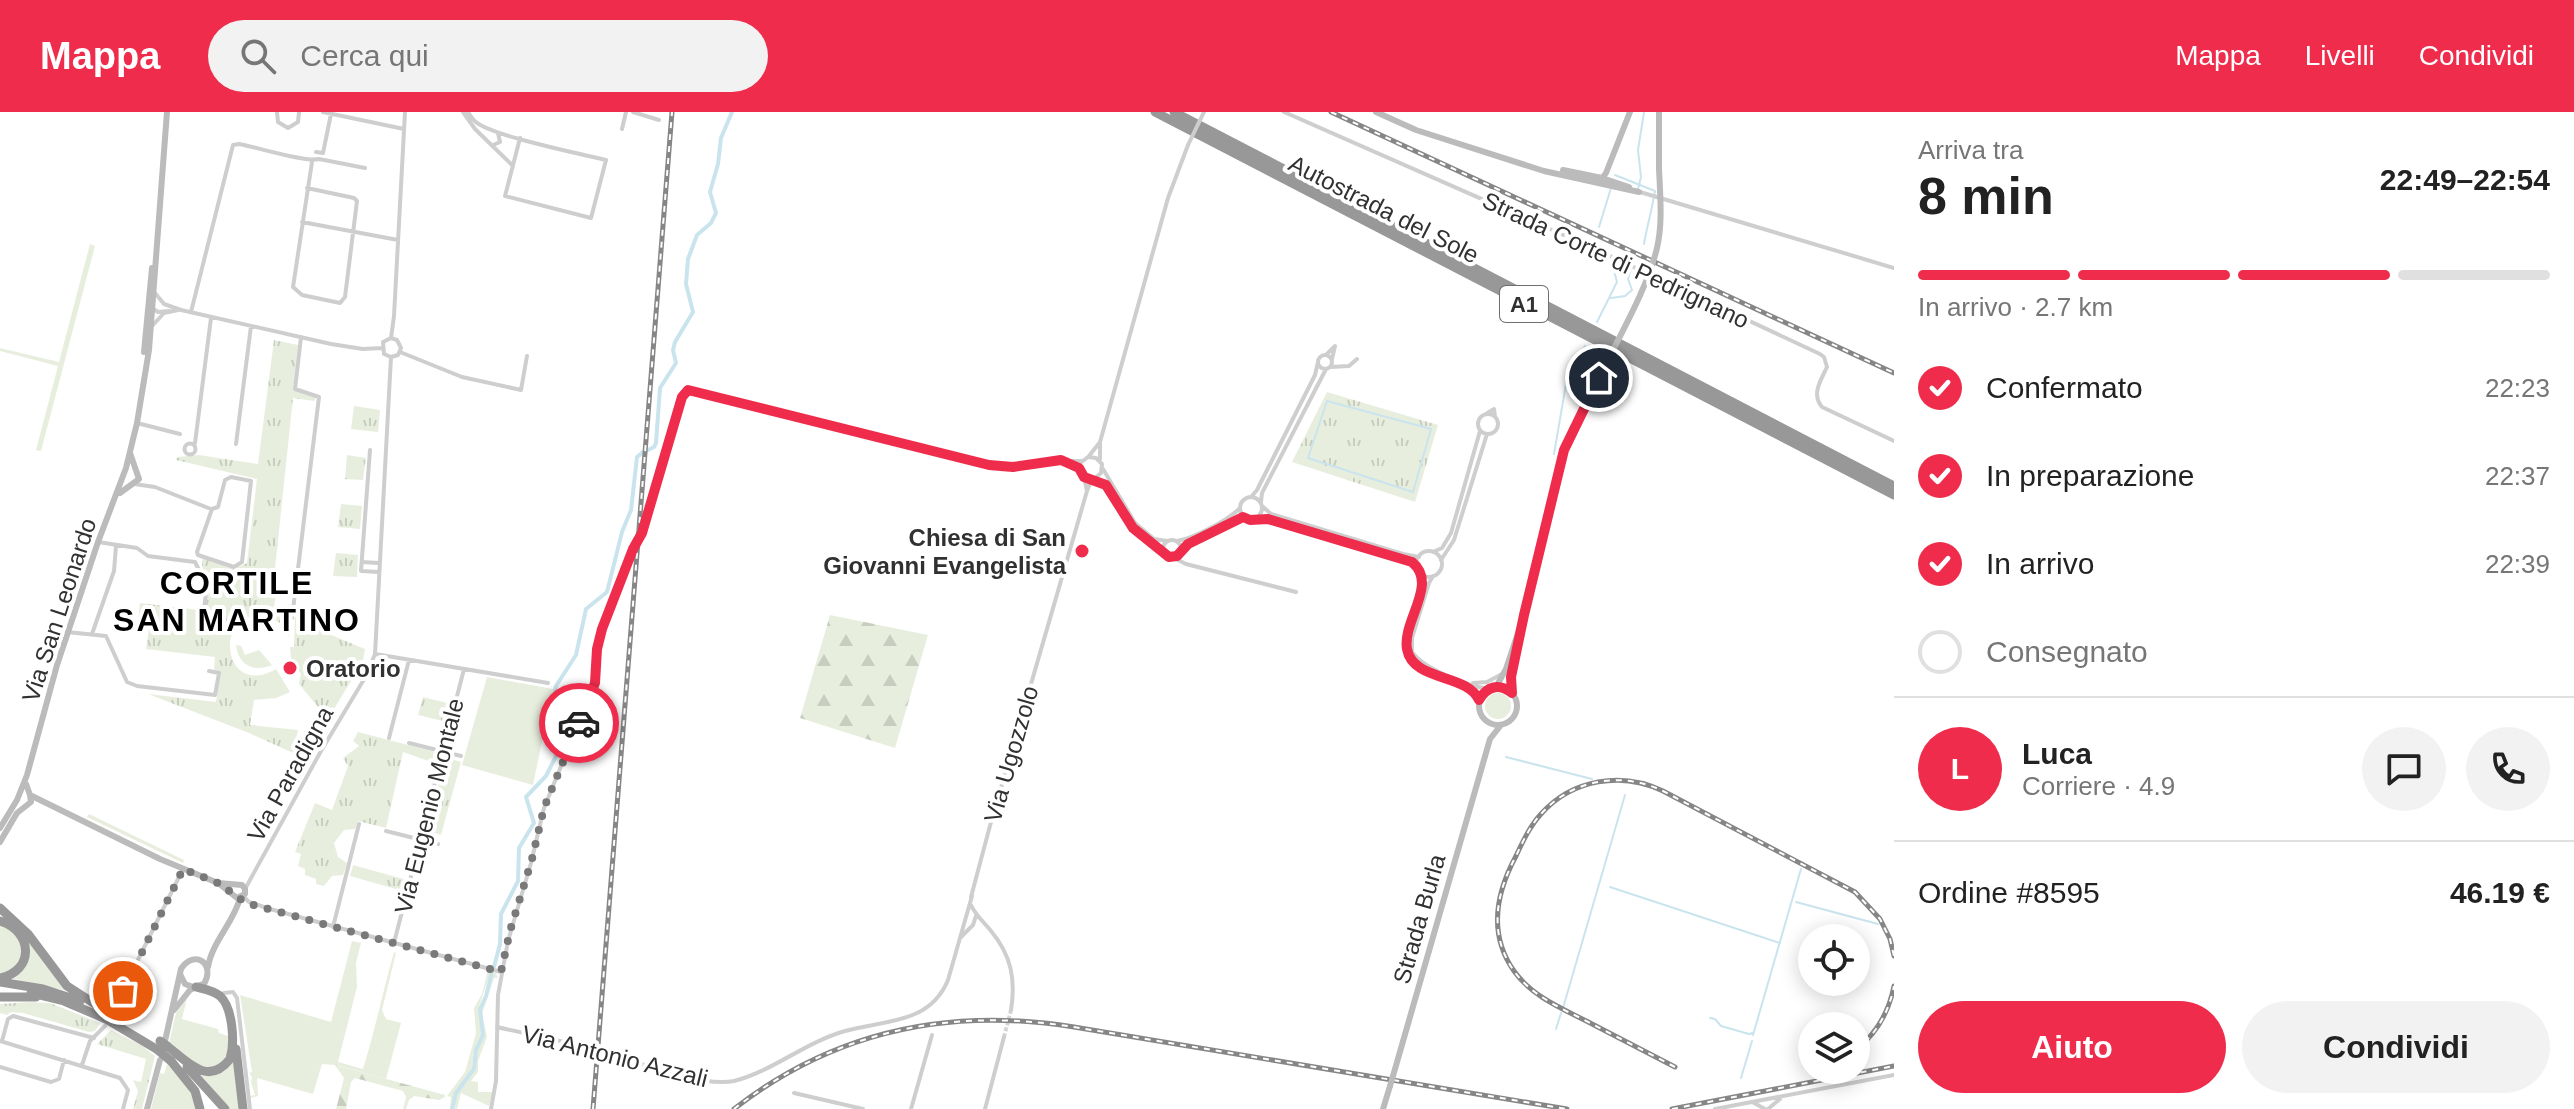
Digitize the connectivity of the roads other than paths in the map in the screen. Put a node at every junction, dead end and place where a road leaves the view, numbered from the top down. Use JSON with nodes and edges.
{"nodes":[{"id":1,"x":165,"y":112,"type":"edge"},
{"id":2,"x":277,"y":112,"type":"edge"},
{"id":3,"x":302,"y":112,"type":"edge"},
{"id":4,"x":323,"y":112,"type":"edge"},
{"id":5,"x":405,"y":112,"type":"edge"},
{"id":6,"x":466,"y":112,"type":"edge"},
{"id":7,"x":626,"y":112,"type":"edge"},
{"id":8,"x":633,"y":112,"type":"edge"},
{"id":9,"x":1155,"y":112,"type":"edge"},
{"id":10,"x":1174,"y":112,"type":"edge"},
{"id":11,"x":1204,"y":112,"type":"edge"},
{"id":12,"x":1284,"y":112,"type":"edge"},
{"id":13,"x":1376,"y":112,"type":"edge"},
{"id":14,"x":1630,"y":112,"type":"edge"},
{"id":15,"x":1659,"y":112,"type":"edge"},
{"id":16,"x":331,"y":114,"type":"edge"},
{"id":17,"x":659,"y":120,"type":"dead end"},
{"id":18,"x":404,"y":129,"type":"junction"},
{"id":19,"x":622,"y":129,"type":"dead end"},
{"id":20,"x":498,"y":133,"type":"junction"},
{"id":21,"x":520,"y":138,"type":"junction"},
{"id":22,"x":490,"y":144,"type":"junction"},
{"id":23,"x":316,"y":152,"type":"dead end"},
{"id":24,"x":312,"y":162,"type":"junction"},
{"id":25,"x":513,"y":166,"type":"junction"},
{"id":26,"x":1531,"y":166,"type":"junction"},
{"id":27,"x":365,"y":168,"type":"dead end"},
{"id":28,"x":1606,"y":177,"type":"junction"},
{"id":29,"x":307,"y":188,"type":"junction"},
{"id":30,"x":1639,"y":192,"type":"joint"},
{"id":31,"x":302,"y":222,"type":"junction"},
{"id":32,"x":355,"y":232,"type":"junction"},
{"id":33,"x":158,"y":233,"type":"junction"},
{"id":34,"x":398,"y":240,"type":"junction"},
{"id":35,"x":1894,"y":268,"type":"edge"},
{"id":36,"x":152,"y":274,"type":"junction"},
{"id":37,"x":155,"y":290,"type":"junction"},
{"id":38,"x":153,"y":309,"type":"junction"},
{"id":39,"x":169,"y":309,"type":"junction"},
{"id":40,"x":191,"y":312,"type":"junction"},
{"id":41,"x":211,"y":317,"type":"junction"},
{"id":42,"x":251,"y":326,"type":"junction"},
{"id":43,"x":148,"y":332,"type":"junction"},
{"id":44,"x":301,"y":337,"type":"junction"},
{"id":45,"x":391,"y":338,"type":"junction"},
{"id":46,"x":382,"y":348,"type":"junction"},
{"id":47,"x":400,"y":352,"type":"junction"},
{"id":48,"x":1326,"y":355,"type":"junction"},
{"id":49,"x":527,"y":356,"type":"dead end"},
{"id":50,"x":391,"y":357,"type":"junction"},
{"id":51,"x":1357,"y":359,"type":"dead end"},
{"id":52,"x":1318,"y":362,"type":"junction"},
{"id":53,"x":1330,"y":364,"type":"junction"},
{"id":54,"x":137,"y":423,"type":"junction"},
{"id":55,"x":1480,"y":431,"type":"junction"},
{"id":56,"x":180,"y":434,"type":"dead end"},
{"id":57,"x":1487,"y":434,"type":"junction"},
{"id":58,"x":1894,"y":441,"type":"edge"},
{"id":59,"x":1100,"y":442,"type":"junction"},
{"id":60,"x":193,"y":444,"type":"dead end"},
{"id":61,"x":236,"y":444,"type":"dead end"},
{"id":62,"x":130,"y":450,"type":"junction"},
{"id":63,"x":370,"y":450,"type":"dead end"},
{"id":64,"x":1088,"y":457,"type":"junction"},
{"id":65,"x":1069,"y":461,"type":"junction"},
{"id":66,"x":1081,"y":461,"type":"junction"},
{"id":67,"x":1101,"y":464,"type":"junction"},
{"id":68,"x":1079,"y":468,"type":"junction"},
{"id":69,"x":138,"y":473,"type":"junction"},
{"id":70,"x":124,"y":474,"type":"junction"},
{"id":71,"x":1084,"y":477,"type":"junction"},
{"id":72,"x":1093,"y":479,"type":"junction"},
{"id":73,"x":133,"y":485,"type":"junction"},
{"id":74,"x":1894,"y":486,"type":"edge"},
{"id":75,"x":155,"y":487,"type":"junction"},
{"id":76,"x":1087,"y":491,"type":"junction"},
{"id":77,"x":1894,"y":495,"type":"edge"},
{"id":78,"x":1251,"y":497,"type":"junction"},
{"id":79,"x":113,"y":502,"type":"junction"},
{"id":80,"x":1261,"y":504,"type":"junction"},
{"id":81,"x":1240,"y":508,"type":"junction"},
{"id":82,"x":212,"y":509,"type":"junction"},
{"id":83,"x":1243,"y":517,"type":"junction"},
{"id":84,"x":1257,"y":518,"type":"junction"},
{"id":85,"x":1167,"y":541,"type":"junction"},
{"id":86,"x":1177,"y":541,"type":"junction"},
{"id":87,"x":98,"y":542,"type":"junction"},
{"id":88,"x":116,"y":546,"type":"junction"},
{"id":89,"x":1163,"y":551,"type":"junction"},
{"id":90,"x":1180,"y":551,"type":"junction"},
{"id":91,"x":1433,"y":552,"type":"junction"},
{"id":92,"x":1172,"y":557,"type":"junction"},
{"id":93,"x":1419,"y":557,"type":"junction"},
{"id":94,"x":1441,"y":560,"type":"junction"},
{"id":95,"x":361,"y":562,"type":"junction"},
{"id":96,"x":379,"y":563,"type":"junction"},
{"id":97,"x":1186,"y":564,"type":"junction"},
{"id":98,"x":1417,"y":565,"type":"junction"},
{"id":99,"x":379,"y":572,"type":"junction"},
{"id":100,"x":1422,"y":574,"type":"junction"},
{"id":101,"x":1433,"y":576,"type":"junction"},
{"id":102,"x":1296,"y":592,"type":"dead end"},
{"id":103,"x":204,"y":609,"type":"dead end"},
{"id":104,"x":1524,"y":615,"type":"junction"},
{"id":105,"x":292,"y":618,"type":"dead end"},
{"id":106,"x":67,"y":632,"type":"junction"},
{"id":107,"x":92,"y":634,"type":"junction"},
{"id":108,"x":375,"y":654,"type":"junction"},
{"id":109,"x":409,"y":660,"type":"junction"},
{"id":110,"x":464,"y":669,"type":"junction"},
{"id":111,"x":1506,"y":669,"type":"junction"},
{"id":112,"x":209,"y":671,"type":"dead end"},
{"id":113,"x":1460,"y":680,"type":"junction"},
{"id":114,"x":548,"y":683,"type":"dead end"},
{"id":115,"x":1493,"y":688,"type":"junction"},
{"id":116,"x":1512,"y":693,"type":"junction"},
{"id":117,"x":1479,"y":700,"type":"junction"},
{"id":118,"x":1487,"y":722,"type":"junction"},
{"id":119,"x":1501,"y":725,"type":"junction"},
{"id":120,"x":389,"y":738,"type":"dead end"},
{"id":121,"x":1490,"y":739,"type":"junction"},
{"id":122,"x":409,"y":743,"type":"dead end"},
{"id":123,"x":443,"y":751,"type":"junction"},
{"id":124,"x":461,"y":756,"type":"dead end"},
{"id":125,"x":27,"y":775,"type":"junction"},
{"id":126,"x":29,"y":794,"type":"junction"},
{"id":127,"x":18,"y":797,"type":"junction"},
{"id":128,"x":49,"y":804,"type":"junction"},
{"id":129,"x":28,"y":806,"type":"junction"},
{"id":130,"x":359,"y":824,"type":"dead end"},
{"id":131,"x":0,"y":828,"type":"edge"},
{"id":132,"x":386,"y":831,"type":"dead end"},
{"id":133,"x":420,"y":839,"type":"junction"},
{"id":134,"x":0,"y":842,"type":"edge"},
{"id":135,"x":438,"y":844,"type":"dead end"},
{"id":136,"x":183,"y":869,"type":"junction"},
{"id":137,"x":240,"y":893,"type":"junction"},
{"id":138,"x":972,"y":896,"type":"junction"},
{"id":139,"x":0,"y":908,"type":"edge"},
{"id":140,"x":977,"y":917,"type":"junction"},
{"id":141,"x":0,"y":921,"type":"edge"},
{"id":142,"x":963,"y":926,"type":"junction"},
{"id":143,"x":333,"y":927,"type":"junction"},
{"id":144,"x":970,"y":928,"type":"junction"},
{"id":145,"x":990,"y":929,"type":"junction"},
{"id":146,"x":960,"y":939,"type":"junction"},
{"id":147,"x":394,"y":943,"type":"junction"},
{"id":148,"x":215,"y":947,"type":"junction"},
{"id":149,"x":190,"y":960,"type":"junction"},
{"id":150,"x":496,"y":970,"type":"junction"},
{"id":151,"x":180,"y":974,"type":"junction"},
{"id":152,"x":208,"y":974,"type":"junction"},
{"id":153,"x":0,"y":983,"type":"edge"},
{"id":154,"x":196,"y":987,"type":"junction"},
{"id":155,"x":0,"y":997,"type":"edge"},
{"id":156,"x":228,"y":999,"type":"junction"},
{"id":157,"x":60,"y":1000,"type":"junction"},
{"id":158,"x":1011,"y":1010,"type":"tunnel mouth"},
{"id":159,"x":172,"y":1013,"type":"junction"},
{"id":160,"x":110,"y":1017,"type":"junction"},
{"id":161,"x":497,"y":1027,"type":"junction"},
{"id":162,"x":932,"y":1035,"type":"dead end"},
{"id":163,"x":1004,"y":1037,"type":"tunnel mouth"},
{"id":164,"x":94,"y":1038,"type":"junction"},
{"id":165,"x":1,"y":1041,"type":"edge"},
{"id":166,"x":163,"y":1049,"type":"junction"},
{"id":167,"x":64,"y":1060,"type":"junction"},
{"id":168,"x":82,"y":1065,"type":"junction"},
{"id":169,"x":0,"y":1067,"type":"edge"},
{"id":170,"x":1894,"y":1075,"type":"edge"},
{"id":171,"x":794,"y":1093,"type":"dead end"},
{"id":172,"x":1749,"y":1102,"type":"junction"},
{"id":173,"x":1768,"y":1105,"type":"edge"},
{"id":174,"x":123,"y":1109,"type":"edge"},
{"id":175,"x":147,"y":1109,"type":"edge"},
{"id":176,"x":200,"y":1109,"type":"edge"},
{"id":177,"x":217,"y":1109,"type":"edge"},
{"id":178,"x":225,"y":1109,"type":"edge"},
{"id":179,"x":243,"y":1109,"type":"edge"},
{"id":180,"x":250,"y":1109,"type":"edge"},
{"id":181,"x":491,"y":1109,"type":"edge"},
{"id":182,"x":863,"y":1109,"type":"edge"},
{"id":183,"x":911,"y":1109,"type":"edge"},
{"id":184,"x":985,"y":1109,"type":"edge"},
{"id":185,"x":1383,"y":1109,"type":"edge"},
{"id":186,"x":1715,"y":1109,"type":"edge"}],
"edges":[{"from":1,"to":33,"type":"main road"},
{"from":2,"to":3,"type":"street"},
{"from":4,"to":16,"type":"street"},
{"from":5,"to":18,"type":"street"},
{"from":6,"to":20,"type":"street"},
{"from":6,"to":22,"type":"street"},
{"from":7,"to":19,"type":"street"},
{"from":8,"to":17,"type":"street"},
{"from":9,"to":77,"type":"highway","name":"Autostrada del Sole","number":"A1"},
{"from":10,"to":74,"type":"highway","name":"Autostrada del Sole","number":"A1"},
{"from":11,"to":59,"type":"street","bridge":true},
{"from":12,"to":58,"type":"street","name":"Strada Corte di Pedrignano"},
{"from":13,"to":26,"type":"main road"},
{"from":14,"to":28,"type":"main road"},
{"from":15,"to":104,"type":"main road","name":"Strada Burla","bridge":true},
{"from":16,"to":18,"type":"street"},
{"from":16,"to":23,"type":"street"},
{"from":18,"to":34,"type":"street"},
{"from":20,"to":21,"type":"street"},
{"from":20,"to":22,"type":"street"},
{"from":21,"to":25,"type":"street"},
{"from":21,"to":25,"type":"street"},
{"from":22,"to":25,"type":"street"},
{"from":24,"to":27,"type":"street"},
{"from":24,"to":29,"type":"street"},
{"from":24,"to":40,"type":"street"},
{"from":26,"to":28,"type":"main road"},
{"from":26,"to":28,"type":"main road"},
{"from":28,"to":30,"type":"main road"},
{"from":29,"to":31,"type":"street"},
{"from":29,"to":32,"type":"street"},
{"from":30,"to":35,"type":"street"},
{"from":31,"to":32,"type":"street"},
{"from":31,"to":32,"type":"street"},
{"from":32,"to":34,"type":"street"},
{"from":33,"to":36,"type":"main road"},
{"from":33,"to":37,"type":"main road"},
{"from":34,"to":45,"type":"street"},
{"from":36,"to":38,"type":"street"},
{"from":36,"to":43,"type":"main road"},
{"from":37,"to":38,"type":"main road"},
{"from":37,"to":39,"type":"street"},
{"from":38,"to":39,"type":"street"},
{"from":38,"to":43,"type":"main road"},
{"from":39,"to":40,"type":"street"},
{"from":39,"to":43,"type":"street"},
{"from":40,"to":41,"type":"street"},
{"from":41,"to":42,"type":"street"},
{"from":41,"to":60,"type":"street"},
{"from":42,"to":44,"type":"street"},
{"from":42,"to":61,"type":"street"},
{"from":43,"to":54,"type":"main road"},
{"from":44,"to":46,"type":"street"},
{"from":44,"to":105,"type":"street"},
{"from":45,"to":46,"type":"street"},
{"from":45,"to":47,"type":"street"},
{"from":46,"to":50,"type":"street"},
{"from":47,"to":49,"type":"street"},
{"from":47,"to":50,"type":"street"},
{"from":48,"to":52,"type":"street"},
{"from":48,"to":53,"type":"street"},
{"from":48,"to":53,"type":"street"},
{"from":50,"to":96,"type":"street","name":"Via Paradigna"},
{"from":51,"to":53,"type":"street"},
{"from":52,"to":53,"type":"street"},
{"from":52,"to":78,"type":"street"},
{"from":53,"to":80,"type":"street"},
{"from":54,"to":56,"type":"street"},
{"from":54,"to":62,"type":"main road"},
{"from":55,"to":57,"type":"street"},
{"from":55,"to":57,"type":"street"},
{"from":55,"to":91,"type":"street"},
{"from":57,"to":94,"type":"street"},
{"from":59,"to":64,"type":"street"},
{"from":59,"to":67,"type":"street"},
{"from":62,"to":69,"type":"main road"},
{"from":62,"to":70,"type":"main road","name":"Via San Leonardo"},
{"from":63,"to":95,"type":"street"},
{"from":64,"to":66,"type":"street"},
{"from":64,"to":67,"type":"street"},
{"from":65,"to":66,"type":"street"},
{"from":65,"to":68,"type":"street"},
{"from":65,"to":150,"type":"street"},
{"from":66,"to":68,"type":"street"},
{"from":67,"to":72,"type":"street","name":"Via Ugozzolo"},
{"from":67,"to":85,"type":"street"},
{"from":68,"to":71,"type":"street","name":"Via Ugozzolo"},
{"from":69,"to":70,"type":"main road"},
{"from":69,"to":73,"type":"main road"},
{"from":69,"to":75,"type":"street"},
{"from":70,"to":73,"type":"main road"},
{"from":70,"to":79,"type":"main road","name":"Via San Leonardo"},
{"from":71,"to":72,"type":"street"},
{"from":71,"to":76,"type":"street","name":"Via Ugozzolo"},
{"from":72,"to":76,"type":"street","name":"Via Ugozzolo"},
{"from":72,"to":89,"type":"street"},
{"from":73,"to":75,"type":"street"},
{"from":73,"to":79,"type":"main road","name":"Via San Leonardo"},
{"from":75,"to":82,"type":"street"},
{"from":76,"to":138,"type":"street","name":"Via Ugozzolo"},
{"from":78,"to":80,"type":"street"},
{"from":78,"to":81,"type":"street"},
{"from":79,"to":87,"type":"main road","name":"Via San Leonardo"},
{"from":80,"to":84,"type":"street"},
{"from":80,"to":93,"type":"street"},
{"from":81,"to":83,"type":"street"},
{"from":81,"to":86,"type":"street"},
{"from":82,"to":82,"type":"street"},
{"from":83,"to":84,"type":"street"},
{"from":83,"to":90,"type":"street"},
{"from":84,"to":98,"type":"street"},
{"from":85,"to":86,"type":"street"},
{"from":85,"to":89,"type":"street"},
{"from":86,"to":90,"type":"street"},
{"from":87,"to":88,"type":"street"},
{"from":87,"to":106,"type":"main road","name":"Via San Leonardo"},
{"from":88,"to":103,"type":"street"},
{"from":88,"to":107,"type":"street"},
{"from":89,"to":92,"type":"street"},
{"from":90,"to":92,"type":"street"},
{"from":90,"to":97,"type":"street"},
{"from":91,"to":93,"type":"street"},
{"from":91,"to":94,"type":"street"},
{"from":92,"to":97,"type":"street"},
{"from":93,"to":98,"type":"street"},
{"from":94,"to":101,"type":"street"},
{"from":95,"to":96,"type":"street"},
{"from":95,"to":99,"type":"street"},
{"from":96,"to":99,"type":"street","name":"Via Paradigna"},
{"from":97,"to":102,"type":"street"},
{"from":98,"to":100,"type":"street"},
{"from":99,"to":108,"type":"street","name":"Via Paradigna"},
{"from":100,"to":101,"type":"street"},
{"from":100,"to":117,"type":"street"},
{"from":101,"to":113,"type":"street"},
{"from":104,"to":111,"type":"main road","name":"Strada Burla"},
{"from":104,"to":116,"type":"main road","name":"Strada Burla"},
{"from":106,"to":107,"type":"street"},
{"from":106,"to":125,"type":"main road","name":"Via San Leonardo"},
{"from":107,"to":112,"type":"street"},
{"from":108,"to":109,"type":"street"},
{"from":108,"to":137,"type":"street","name":"Via Paradigna"},
{"from":109,"to":110,"type":"street"},
{"from":109,"to":120,"type":"street"},
{"from":110,"to":114,"type":"street"},
{"from":110,"to":123,"type":"street","name":"Via Eugenio Montale"},
{"from":111,"to":113,"type":"street"},
{"from":111,"to":115,"type":"main road","name":"Strada Burla"},
{"from":113,"to":115,"type":"street"},
{"from":115,"to":116,"type":"main road"},
{"from":115,"to":117,"type":"main road","name":"Strada Burla"},
{"from":116,"to":119,"type":"main road","name":"Strada Burla"},
{"from":117,"to":118,"type":"main road","name":"Strada Burla"},
{"from":118,"to":119,"type":"main road"},
{"from":118,"to":121,"type":"main road","name":"Strada Burla"},
{"from":119,"to":121,"type":"main road","name":"Strada Burla"},
{"from":121,"to":185,"type":"main road","name":"Strada Burla","bridge":true},
{"from":122,"to":123,"type":"street"},
{"from":123,"to":124,"type":"street"},
{"from":123,"to":133,"type":"street","name":"Via Eugenio Montale"},
{"from":125,"to":126,"type":"main road","name":"Via San Leonardo"},
{"from":125,"to":127,"type":"main road","name":"Via San Leonardo"},
{"from":126,"to":127,"type":"main road"},
{"from":126,"to":128,"type":"main road"},
{"from":126,"to":129,"type":"main road","name":"Via San Leonardo"},
{"from":127,"to":129,"type":"main road"},
{"from":127,"to":131,"type":"main road","name":"Via San Leonardo"},
{"from":128,"to":129,"type":"main road"},
{"from":128,"to":136,"type":"main road"},
{"from":129,"to":134,"type":"main road","name":"Via San Leonardo"},
{"from":130,"to":143,"type":"street"},
{"from":132,"to":133,"type":"street"},
{"from":133,"to":135,"type":"street"},
{"from":133,"to":147,"type":"street","name":"Via Eugenio Montale"},
{"from":136,"to":137,"type":"main road"},
{"from":136,"to":160,"type":"street"},
{"from":137,"to":143,"type":"street"},
{"from":137,"to":148,"type":"main road","name":"Via Paradigna"},
{"from":138,"to":140,"type":"street","name":"Via Ugozzolo"},
{"from":138,"to":142,"type":"street","name":"Via Antonio Azzali"},
{"from":139,"to":160,"type":"highway"},
{"from":140,"to":142,"type":"street"},
{"from":140,"to":144,"type":"street"},
{"from":140,"to":145,"type":"street"},
{"from":141,"to":153,"type":"highway"},
{"from":142,"to":146,"type":"street","name":"Via Antonio Azzali"},
{"from":143,"to":147,"type":"street"},
{"from":144,"to":145,"type":"street"},
{"from":144,"to":146,"type":"street"},
{"from":145,"to":158,"type":"street"},
{"from":146,"to":161,"type":"street","name":"Via Antonio Azzali"},
{"from":147,"to":150,"type":"street"},
{"from":148,"to":149,"type":"main road"},
{"from":148,"to":152,"type":"main road","name":"Via Paradigna"},
{"from":149,"to":151,"type":"main road"},
{"from":149,"to":152,"type":"main road"},
{"from":150,"to":161,"type":"street"},
{"from":151,"to":154,"type":"main road"},
{"from":151,"to":159,"type":"main road"},
{"from":152,"to":154,"type":"main road"},
{"from":152,"to":156,"type":"highway"},
{"from":153,"to":157,"type":"highway"},
{"from":153,"to":160,"type":"highway"},
{"from":154,"to":156,"type":"highway"},
{"from":154,"to":159,"type":"main road"},
{"from":155,"to":157,"type":"highway"},
{"from":156,"to":166,"type":"highway"},
{"from":156,"to":179,"type":"highway"},
{"from":156,"to":180,"type":"street"},
{"from":157,"to":160,"type":"highway"},
{"from":159,"to":166,"type":"main road"},
{"from":160,"to":164,"type":"street"},
{"from":160,"to":166,"type":"highway"},
{"from":160,"to":166,"type":"highway"},
{"from":161,"to":181,"type":"street"},
{"from":162,"to":183,"type":"street"},
{"from":163,"to":184,"type":"street"},
{"from":164,"to":165,"type":"street"},
{"from":164,"to":168,"type":"street"},
{"from":165,"to":167,"type":"street"},
{"from":166,"to":175,"type":"main road"},
{"from":166,"to":176,"type":"highway"},
{"from":166,"to":177,"type":"highway"},
{"from":166,"to":178,"type":"highway"},
{"from":167,"to":168,"type":"street"},
{"from":167,"to":169,"type":"street"},
{"from":168,"to":174,"type":"street"},
{"from":170,"to":173,"type":"street"},
{"from":171,"to":182,"type":"street"},
{"from":172,"to":173,"type":"street"},
{"from":172,"to":173,"type":"street"},
{"from":172,"to":186,"type":"street"}]}
